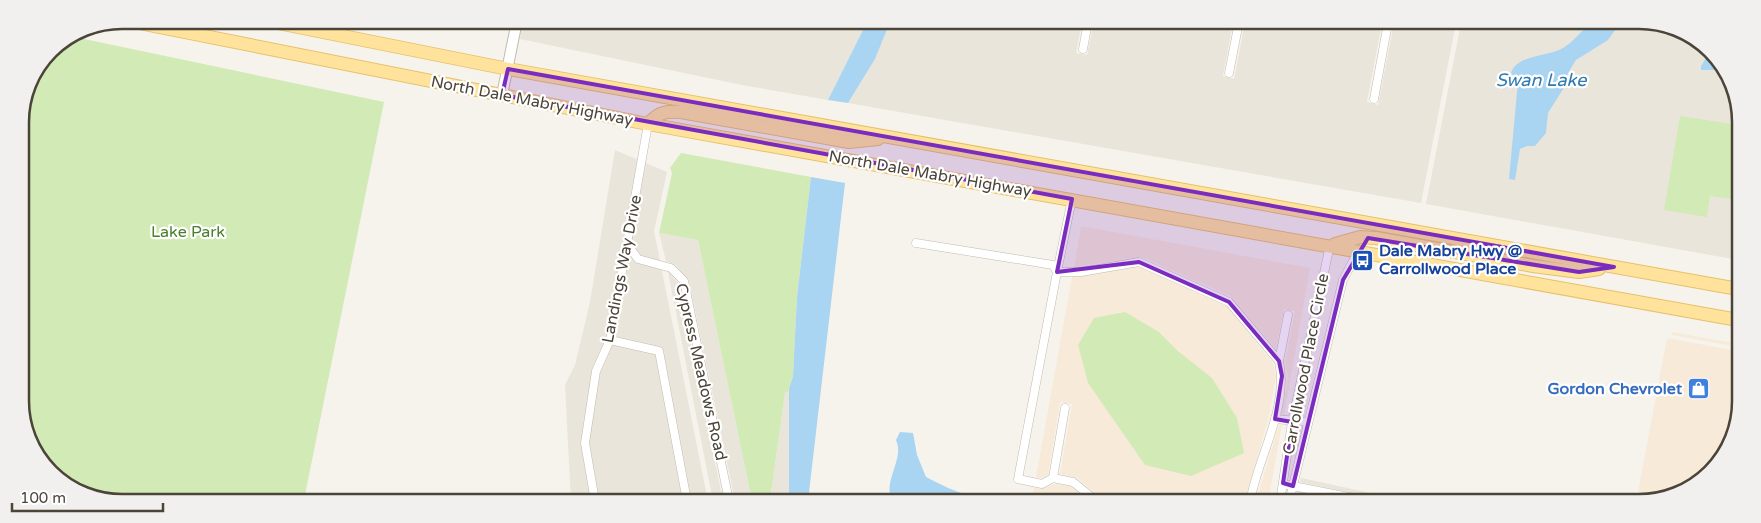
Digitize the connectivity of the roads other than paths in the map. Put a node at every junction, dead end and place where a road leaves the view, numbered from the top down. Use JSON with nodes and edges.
{"nodes":[{"id":1,"x":169,"y":29,"type":"edge"},
{"id":2,"x":307,"y":29,"type":"edge"},
{"id":3,"x":516,"y":29,"type":"edge"},
{"id":4,"x":1087,"y":29,"type":"edge"},
{"id":5,"x":1238,"y":29,"type":"edge"},
{"id":6,"x":1387,"y":29,"type":"edge"},
{"id":7,"x":1083,"y":49,"type":"dead end"},
{"id":8,"x":508,"y":69,"type":"junction"},
{"id":9,"x":1229,"y":73,"type":"dead end"},
{"id":10,"x":502,"y":95,"type":"junction"},
{"id":11,"x":1374,"y":99,"type":"dead end"},
{"id":12,"x":648,"y":124,"type":"junction"},
{"id":13,"x":891,"y":138,"type":"junction"},
{"id":14,"x":1072,"y":199,"type":"junction"},
{"id":15,"x":916,"y":243,"type":"dead end"},
{"id":16,"x":628,"y":244,"type":"junction"},
{"id":17,"x":1330,"y":245,"type":"junction"},
{"id":18,"x":1359,"y":250,"type":"junction"},
{"id":19,"x":1614,"y":267,"type":"junction"},
{"id":20,"x":1057,"y":272,"type":"junction"},
{"id":21,"x":1732,"y":288,"type":"edge"},
{"id":22,"x":1288,"y":315,"type":"dead end"},
{"id":23,"x":1732,"y":319,"type":"edge"},
{"id":24,"x":1310,"y":339,"type":"junction"},
{"id":25,"x":610,"y":340,"type":"junction"},
{"id":26,"x":1327,"y":343,"type":"junction"},
{"id":27,"x":1279,"y":361,"type":"junction"},
{"id":28,"x":1065,"y":408,"type":"dead end"},
{"id":29,"x":1275,"y":419,"type":"junction"},
{"id":30,"x":1292,"y":422,"type":"junction"},
{"id":31,"x":1308,"y":422,"type":"junction"},
{"id":32,"x":1053,"y":478,"type":"junction"},
{"id":33,"x":1282,"y":484,"type":"junction"},
{"id":34,"x":1293,"y":486,"type":"junction"},
{"id":35,"x":594,"y":494,"type":"edge"},
{"id":36,"x":686,"y":494,"type":"edge"},
{"id":37,"x":728,"y":494,"type":"edge"},
{"id":38,"x":1088,"y":494,"type":"edge"},
{"id":39,"x":1252,"y":494,"type":"edge"},
{"id":40,"x":1279,"y":494,"type":"edge"},
{"id":41,"x":1281,"y":494,"type":"edge"},
{"id":42,"x":1291,"y":494,"type":"edge"},
{"id":43,"x":1334,"y":494,"type":"edge"}],
"edges":[{"from":1,"to":10,"type":"main road","name":"North Dale Mabry Highway"},
{"from":2,"to":8,"type":"main road","name":"North Dale Mabry Highway"},
{"from":3,"to":8,"type":"street"},
{"from":4,"to":7,"type":"street"},
{"from":5,"to":9,"type":"street"},
{"from":6,"to":11,"type":"street"},
{"from":8,"to":10,"type":"street"},
{"from":8,"to":13,"type":"main road","name":"North Dale Mabry Highway"},
{"from":10,"to":12,"type":"main road","name":"North Dale Mabry Highway"},
{"from":12,"to":13,"type":"main road"},
{"from":12,"to":14,"type":"main road","name":"North Dale Mabry Highway"},
{"from":12,"to":16,"type":"street","name":"Landings Way Drive"},
{"from":13,"to":19,"type":"main road","name":"North Dale Mabry Highway"},
{"from":14,"to":17,"type":"main road","name":"North Dale Mabry Highway"},
{"from":14,"to":20,"type":"street"},
{"from":15,"to":20,"type":"street"},
{"from":16,"to":25,"type":"street","name":"Landings Way Drive"},
{"from":16,"to":37,"type":"street","name":"Cypress Meadows Road"},
{"from":17,"to":18,"type":"main road","name":"North Dale Mabry Highway"},
{"from":17,"to":19,"type":"main road"},
{"from":17,"to":24,"type":"street","name":"Carrollwood Place Circle"},
{"from":18,"to":23,"type":"main road","name":"North Dale Mabry Highway"},
{"from":18,"to":26,"type":"street"},
{"from":19,"to":21,"type":"main road","name":"North Dale Mabry Highway"},
{"from":20,"to":27,"type":"street"},
{"from":20,"to":32,"type":"street"},
{"from":22,"to":27,"type":"street"},
{"from":24,"to":26,"type":"street"},
{"from":24,"to":30,"type":"street","name":"Carrollwood Place Circle"},
{"from":25,"to":35,"type":"street","name":"Landings Way Drive"},
{"from":25,"to":36,"type":"street"},
{"from":26,"to":31,"type":"street"},
{"from":27,"to":29,"type":"street"},
{"from":28,"to":32,"type":"street"},
{"from":29,"to":30,"type":"street"},
{"from":29,"to":39,"type":"street"},
{"from":30,"to":31,"type":"street"},
{"from":30,"to":33,"type":"street","name":"Carrollwood Place Circle"},
{"from":31,"to":34,"type":"street"},
{"from":32,"to":38,"type":"street"},
{"from":33,"to":34,"type":"street"},
{"from":33,"to":40,"type":"street","name":"Carrollwood Place Circle"},
{"from":33,"to":41,"type":"street","name":"Carrollwood Place Circle"},
{"from":34,"to":42,"type":"street"},
{"from":34,"to":43,"type":"street"}]}
